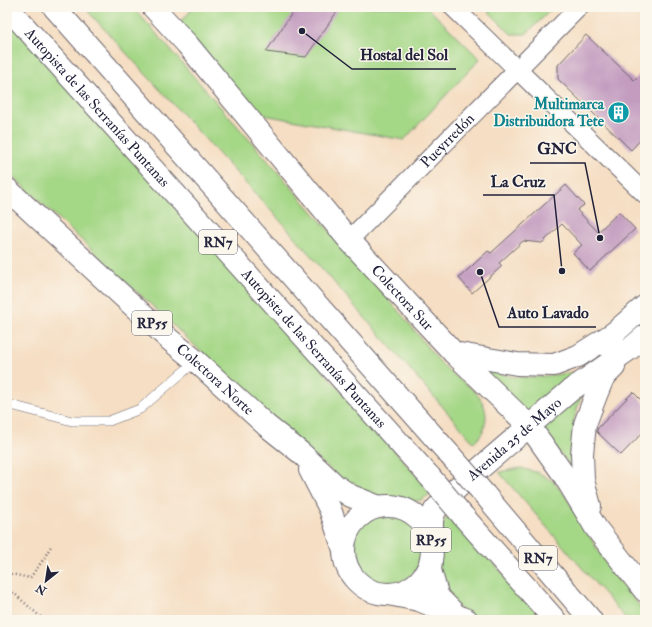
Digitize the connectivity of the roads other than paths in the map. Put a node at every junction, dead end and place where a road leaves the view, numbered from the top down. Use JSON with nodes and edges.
{"nodes":[{"id":1,"x":7,"y":7,"type":"edge"},
{"id":2,"x":54,"y":7,"type":"edge"},
{"id":3,"x":153,"y":7,"type":"edge"},
{"id":4,"x":453,"y":7,"type":"edge"},
{"id":5,"x":579,"y":7,"type":"edge"},
{"id":6,"x":517,"y":70,"type":"junction"},
{"id":7,"x":7,"y":189,"type":"edge"},
{"id":8,"x":645,"y":194,"type":"edge"},
{"id":9,"x":350,"y":240,"type":"junction"},
{"id":10,"x":645,"y":306,"type":"edge"},
{"id":11,"x":614,"y":333,"type":"junction"},
{"id":12,"x":638,"y":342,"type":"edge"},
{"id":13,"x":454,"y":353,"type":"junction"},
{"id":14,"x":196,"y":361,"type":"junction"},
{"id":15,"x":571,"y":390,"type":"junction"},
{"id":16,"x":7,"y":404,"type":"edge"},
{"id":17,"x":530,"y":426,"type":"junction"},
{"id":18,"x":300,"y":453,"type":"junction"},
{"id":19,"x":457,"y":488,"type":"junction"},
{"id":20,"x":389,"y":507,"type":"junction"},
{"id":21,"x":596,"y":528,"type":"junction"},
{"id":22,"x":344,"y":551,"type":"junction"},
{"id":23,"x":431,"y":553,"type":"junction"},
{"id":24,"x":645,"y":590,"type":"edge"},
{"id":25,"x":388,"y":594,"type":"junction"},
{"id":26,"x":460,"y":617,"type":"edge"},
{"id":27,"x":555,"y":620,"type":"edge"},
{"id":28,"x":591,"y":620,"type":"edge"}],
"edges":[{"from":1,"to":27,"type":"main road","name":"Autopista de las Serranías Puntanas","number":"RN7","bridge":true},
{"from":2,"to":28,"type":"main road","name":"Autopista de las Serranías Puntanas","number":"RN7","bridge":true},
{"from":3,"to":9,"type":"main road","name":"Colectora Sur"},
{"from":4,"to":6,"type":"street"},
{"from":5,"to":6,"type":"street","name":"Pueyrredón"},
{"from":6,"to":8,"type":"street"},
{"from":6,"to":9,"type":"street","name":"Pueyrredón"},
{"from":7,"to":14,"type":"main road","name":"Colectora Norte","number":"RP55"},
{"from":9,"to":13,"type":"main road","name":"Colectora Sur"},
{"from":10,"to":11,"type":"main road","name":"Avenida 25 de Mayo","number":"RP55"},
{"from":11,"to":13,"type":"main road"},
{"from":11,"to":15,"type":"main road","name":"Avenida 25 de Mayo","number":"RP55"},
{"from":12,"to":15,"type":"main road","name":"Avenida 25 de Mayo","number":"RP55"},
{"from":12,"to":21,"type":"main road"},
{"from":13,"to":17,"type":"main road","name":"Colectora Sur"},
{"from":14,"to":16,"type":"lane"},
{"from":14,"to":18,"type":"main road","name":"Colectora Norte","number":"RP55"},
{"from":15,"to":17,"type":"main road","name":"Avenida 25 de Mayo","number":"RP55"},
{"from":17,"to":19,"type":"main road","name":"Avenida 25 de Mayo","number":"RP55"},
{"from":17,"to":21,"type":"main road","name":"Colectora Sur"},
{"from":18,"to":20,"type":"main road","name":"Colectora Norte","number":"RP55"},
{"from":18,"to":22,"type":"main road","name":"Colectora Norte","number":"RP55"},
{"from":19,"to":20,"type":"main road","name":"Avenida 25 de Mayo","number":"RP55"},
{"from":19,"to":23,"type":"main road","name":"Avenida 25 de Mayo","number":"RP55"},
{"from":20,"to":22,"type":"main road","number":"RP55"},
{"from":20,"to":23,"type":"main road","number":"RP55"},
{"from":21,"to":24,"type":"main road","name":"Colectora Sur"},
{"from":22,"to":25,"type":"main road","number":"RP55"},
{"from":23,"to":25,"type":"main road","number":"RP55"},
{"from":23,"to":26,"type":"main road"},
{"from":25,"to":26,"type":"main road"}]}
